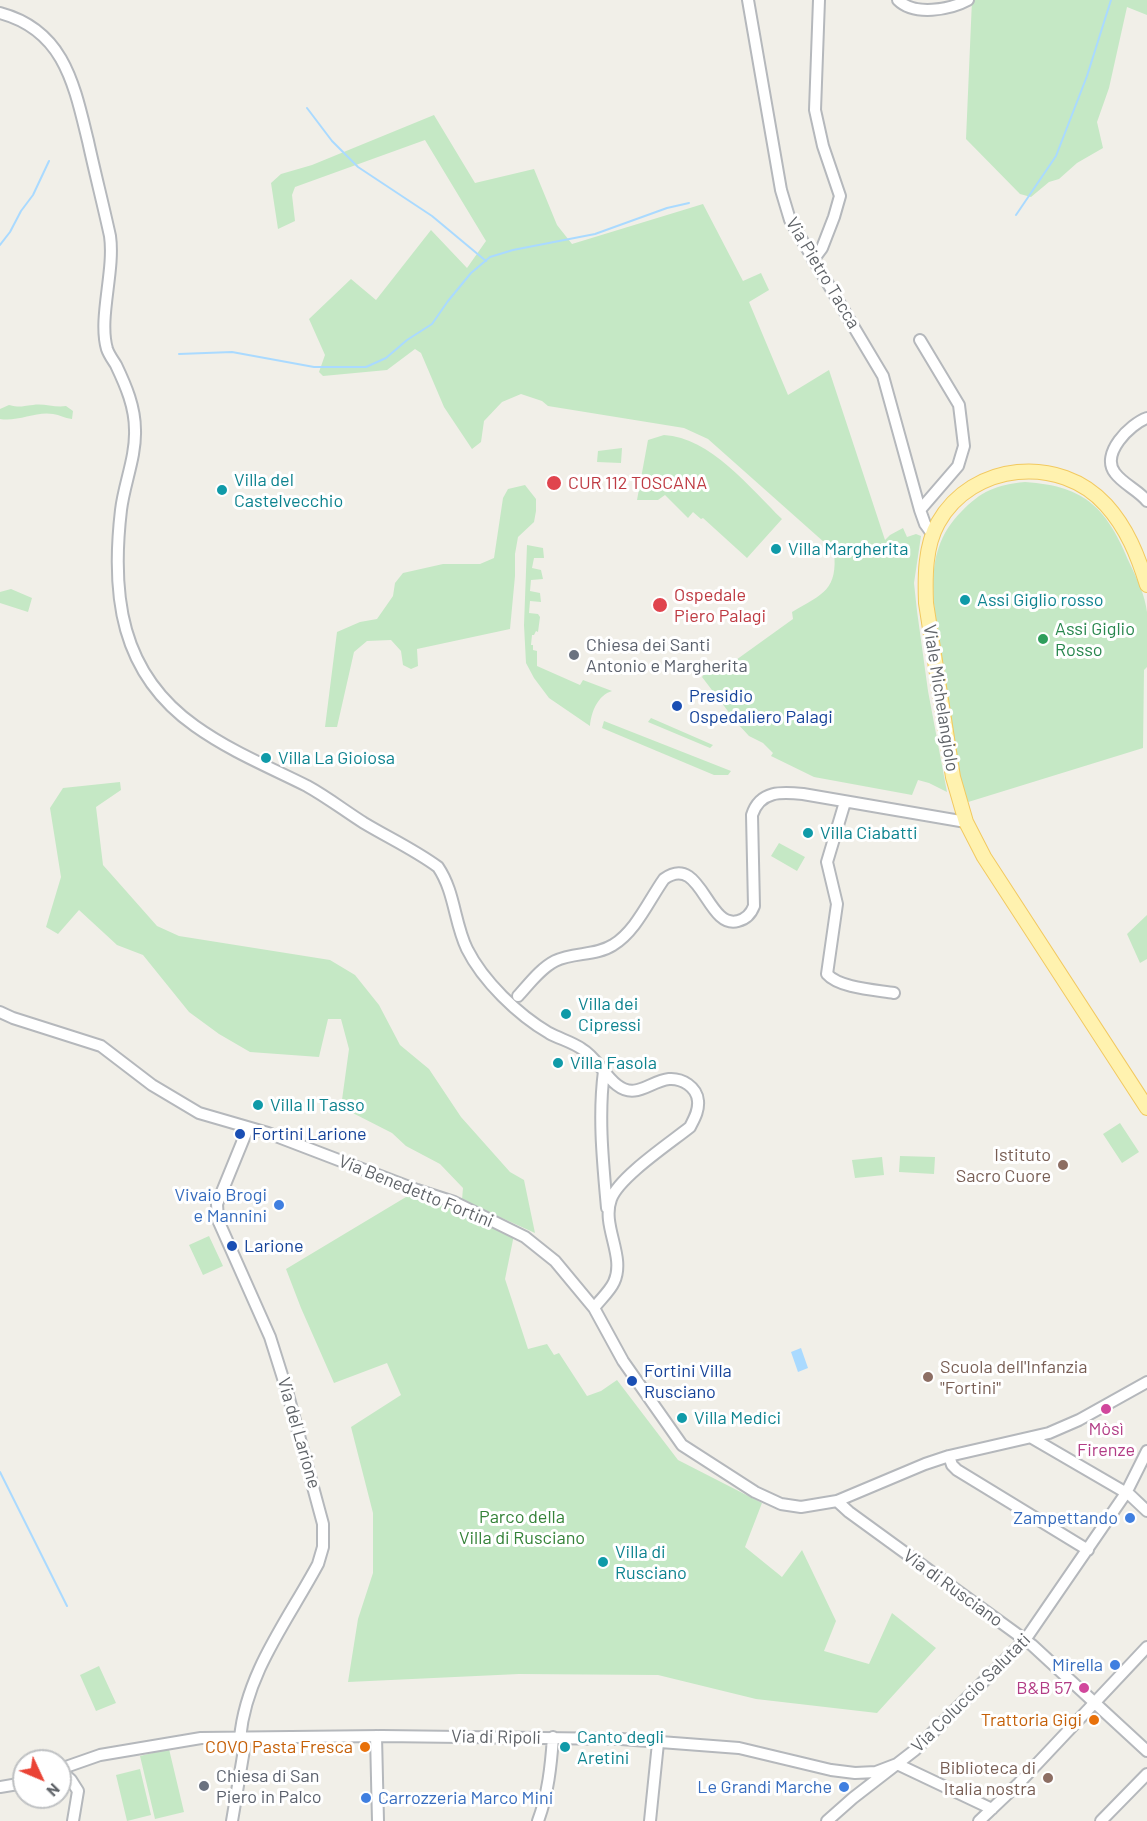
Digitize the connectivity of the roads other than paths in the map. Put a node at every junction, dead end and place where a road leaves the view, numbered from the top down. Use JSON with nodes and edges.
{"nodes":[{"id":1,"x":748,"y":0,"type":"edge"},
{"id":2,"x":819,"y":0,"type":"edge"},
{"id":3,"x":898,"y":0,"type":"edge"},
{"id":4,"x":968,"y":0,"type":"edge"},
{"id":5,"x":0,"y":13,"type":"edge"},
{"id":6,"x":813,"y":260,"type":"junction"},
{"id":7,"x":920,"y":340,"type":"dead end"},
{"id":8,"x":1147,"y":418,"type":"edge"},
{"id":9,"x":1147,"y":501,"type":"edge"},
{"id":10,"x":920,"y":510,"type":"junction"},
{"id":11,"x":933,"y":535,"type":"junction"},
{"id":12,"x":1147,"y":585,"type":"edge"},
{"id":13,"x":845,"y":802,"type":"junction"},
{"id":14,"x":966,"y":822,"type":"junction"},
{"id":15,"x":894,"y":993,"type":"dead end"},
{"id":16,"x":518,"y":996,"type":"dead end"},
{"id":17,"x":0,"y":1012,"type":"edge"},
{"id":18,"x":604,"y":1071,"type":"junction"},
{"id":19,"x":1147,"y":1108,"type":"edge"},
{"id":20,"x":248,"y":1128,"type":"junction"},
{"id":21,"x":608,"y":1214,"type":"junction"},
{"id":22,"x":594,"y":1308,"type":"junction"},
{"id":23,"x":1147,"y":1382,"type":"edge"},
{"id":24,"x":1032,"y":1438,"type":"junction"},
{"id":25,"x":1147,"y":1451,"type":"edge"},
{"id":26,"x":949,"y":1456,"type":"junction"},
{"id":27,"x":1126,"y":1493,"type":"junction"},
{"id":28,"x":837,"y":1501,"type":"junction"},
{"id":29,"x":1147,"y":1511,"type":"edge"},
{"id":30,"x":1088,"y":1550,"type":"junction"},
{"id":31,"x":1025,"y":1640,"type":"junction"},
{"id":32,"x":1147,"y":1647,"type":"edge"},
{"id":33,"x":1095,"y":1702,"type":"junction"},
{"id":34,"x":376,"y":1736,"type":"junction"},
{"id":35,"x":553,"y":1737,"type":"junction"},
{"id":36,"x":243,"y":1738,"type":"junction"},
{"id":37,"x":658,"y":1743,"type":"junction"},
{"id":38,"x":1147,"y":1751,"type":"edge"},
{"id":39,"x":897,"y":1764,"type":"junction"},
{"id":40,"x":72,"y":1765,"type":"edge"},
{"id":41,"x":1147,"y":1774,"type":"edge"},
{"id":42,"x":72,"y":1782,"type":"edge"},
{"id":43,"x":992,"y":1809,"type":"junction"},
{"id":44,"x":73,"y":1821,"type":"edge"},
{"id":45,"x":232,"y":1821,"type":"edge"},
{"id":46,"x":378,"y":1821,"type":"edge"},
{"id":47,"x":538,"y":1821,"type":"edge"},
{"id":48,"x":650,"y":1821,"type":"edge"},
{"id":49,"x":827,"y":1821,"type":"edge"},
{"id":50,"x":979,"y":1821,"type":"edge"},
{"id":51,"x":1101,"y":1821,"type":"edge"}],
"edges":[{"from":1,"to":6,"type":"street","name":"Via Pietro Tacca"},
{"from":2,"to":6,"type":"street"},
{"from":3,"to":4,"type":"street"},
{"from":5,"to":18,"type":"street"},
{"from":6,"to":10,"type":"street","name":"Via Pietro Tacca"},
{"from":7,"to":10,"type":"street"},
{"from":8,"to":9,"type":"street"},
{"from":10,"to":11,"type":"street","name":"Via Pietro Tacca"},
{"from":11,"to":12,"type":"main road","name":"Viale Michelangiolo"},
{"from":11,"to":14,"type":"main road","name":"Viale Michelangiolo"},
{"from":13,"to":14,"type":"street"},
{"from":13,"to":15,"type":"street"},
{"from":13,"to":16,"type":"street"},
{"from":14,"to":19,"type":"main road","name":"Viale Michelangiolo"},
{"from":17,"to":20,"type":"street","name":"Via Benedetto Fortini"},
{"from":18,"to":21,"type":"street"},
{"from":18,"to":21,"type":"street"},
{"from":20,"to":22,"type":"street","name":"Via Benedetto Fortini"},
{"from":20,"to":36,"type":"street","name":"Via del Larione"},
{"from":21,"to":22,"type":"street"},
{"from":22,"to":28,"type":"street","name":"Via Benedetto Fortini"},
{"from":23,"to":24,"type":"street","name":"Via Benedetto Fortini"},
{"from":24,"to":26,"type":"street","name":"Via Benedetto Fortini"},
{"from":24,"to":27,"type":"street"},
{"from":25,"to":27,"type":"street","name":"Via Coluccio Salutati"},
{"from":26,"to":28,"type":"street","name":"Via Benedetto Fortini"},
{"from":26,"to":30,"type":"street"},
{"from":27,"to":29,"type":"street"},
{"from":27,"to":30,"type":"street","name":"Via Coluccio Salutati"},
{"from":28,"to":31,"type":"street","name":"Via di Rusciano"},
{"from":30,"to":31,"type":"street","name":"Via Coluccio Salutati"},
{"from":31,"to":33,"type":"street","name":"Via di Rusciano"},
{"from":31,"to":39,"type":"street","name":"Via Coluccio Salutati"},
{"from":32,"to":33,"type":"street"},
{"from":33,"to":38,"type":"street","name":"Via di Rusciano"},
{"from":33,"to":43,"type":"street"},
{"from":34,"to":35,"type":"street","name":"Via di Ripoli"},
{"from":34,"to":36,"type":"street","name":"Via di Ripoli"},
{"from":34,"to":46,"type":"street"},
{"from":35,"to":37,"type":"street","name":"Via di Ripoli"},
{"from":35,"to":47,"type":"street"},
{"from":36,"to":40,"type":"street","name":"Via di Ripoli"},
{"from":36,"to":45,"type":"street","name":"Via del Larione"},
{"from":37,"to":39,"type":"street","name":"Via di Ripoli"},
{"from":37,"to":48,"type":"street"},
{"from":39,"to":43,"type":"street"},
{"from":39,"to":49,"type":"street","name":"Via Coluccio Salutati"},
{"from":41,"to":51,"type":"street"},
{"from":42,"to":44,"type":"street"},
{"from":43,"to":50,"type":"street"}]}
